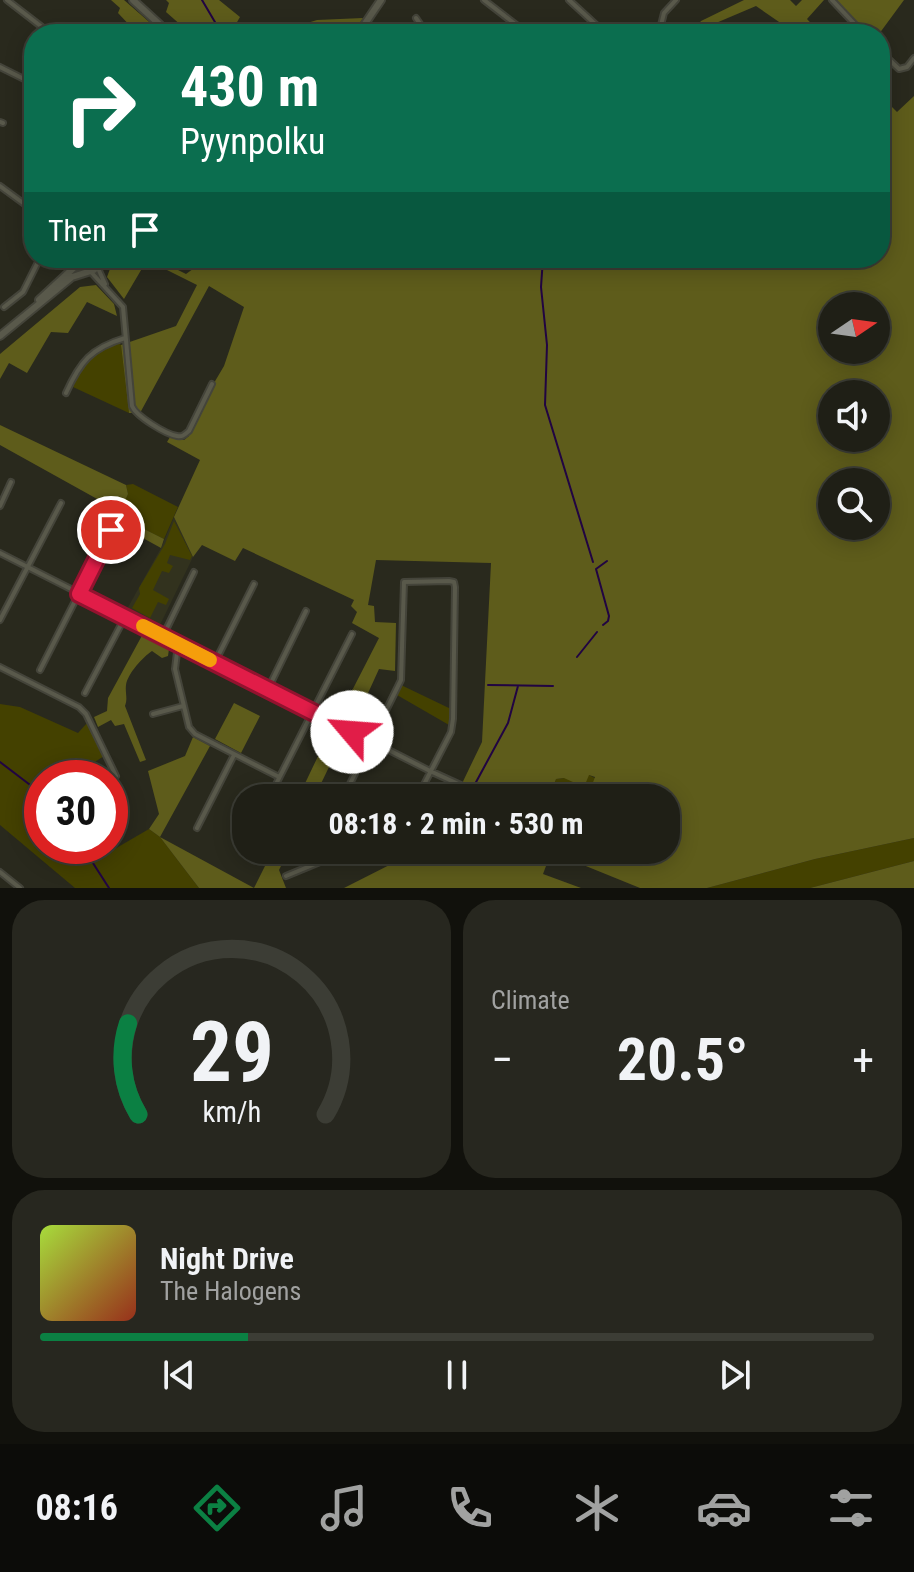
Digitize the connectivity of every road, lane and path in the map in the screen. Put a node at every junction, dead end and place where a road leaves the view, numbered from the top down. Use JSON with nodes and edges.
{"nodes":[{"id":1,"x":7,"y":0,"type":"edge"},
{"id":2,"x":133,"y":0,"type":"edge"},
{"id":3,"x":381,"y":0,"type":"edge"},
{"id":4,"x":484,"y":0,"type":"edge"},
{"id":5,"x":569,"y":0,"type":"edge"},
{"id":6,"x":676,"y":0,"type":"edge"},
{"id":7,"x":832,"y":0,"type":"edge"},
{"id":8,"x":416,"y":18,"type":"dead end"},
{"id":9,"x":38,"y":24,"type":"edge"},
{"id":10,"x":159,"y":24,"type":"edge"},
{"id":11,"x":367,"y":24,"type":"edge"},
{"id":12,"x":420,"y":24,"type":"edge"},
{"id":13,"x":515,"y":24,"type":"edge"},
{"id":14,"x":596,"y":24,"type":"edge"},
{"id":15,"x":661,"y":24,"type":"edge"},
{"id":16,"x":855,"y":24,"type":"edge"},
{"id":17,"x":914,"y":58,"type":"edge"},
{"id":18,"x":890,"y":60,"type":"edge"},
{"id":19,"x":0,"y":67,"type":"edge"},
{"id":20,"x":24,"y":79,"type":"edge"},
{"id":21,"x":0,"y":186,"type":"edge"},
{"id":22,"x":24,"y":204,"type":"edge"},
{"id":23,"x":35,"y":268,"type":"edge"},
{"id":24,"x":71,"y":268,"type":"edge"},
{"id":25,"x":84,"y":268,"type":"edge"},
{"id":26,"x":91,"y":268,"type":"edge"},
{"id":27,"x":100,"y":268,"type":"edge"},
{"id":28,"x":88,"y":271,"type":"junction"},
{"id":29,"x":106,"y":286,"type":"junction"},
{"id":30,"x":34,"y":306,"type":"junction"},
{"id":31,"x":4,"y":307,"type":"dead end"},
{"id":32,"x":0,"y":336,"type":"edge"},
{"id":33,"x":125,"y":338,"type":"junction"},
{"id":34,"x":212,"y":384,"type":"dead end"},
{"id":35,"x":66,"y":393,"type":"dead end"},
{"id":36,"x":11,"y":482,"type":"dead end"},
{"id":37,"x":61,"y":503,"type":"dead end"},
{"id":38,"x":0,"y":506,"type":"edge"},
{"id":39,"x":111,"y":530,"type":"dead end"},
{"id":40,"x":0,"y":553,"type":"edge"},
{"id":41,"x":27,"y":567,"type":"junction"},
{"id":42,"x":194,"y":572,"type":"dead end"},
{"id":43,"x":254,"y":584,"type":"dead end"},
{"id":44,"x":79,"y":594,"type":"junction"},
{"id":45,"x":306,"y":611,"type":"dead end"},
{"id":46,"x":125,"y":617,"type":"junction"},
{"id":47,"x":0,"y":620,"type":"edge"},
{"id":48,"x":352,"y":634,"type":"dead end"},
{"id":49,"x":163,"y":636,"type":"junction"},
{"id":50,"x":178,"y":644,"type":"junction"},
{"id":51,"x":215,"y":662,"type":"junction"},
{"id":52,"x":0,"y":667,"type":"edge"},
{"id":53,"x":40,"y":670,"type":"dead end"},
{"id":54,"x":268,"y":689,"type":"junction"},
{"id":55,"x":85,"y":693,"type":"dead end"},
{"id":56,"x":183,"y":706,"type":"junction"},
{"id":57,"x":313,"y":712,"type":"junction"},
{"id":58,"x":153,"y":714,"type":"dead end"},
{"id":59,"x":372,"y":742,"type":"junction"},
{"id":60,"x":234,"y":755,"type":"junction"},
{"id":61,"x":108,"y":760,"type":"edge"},
{"id":62,"x":430,"y":771,"type":"junction"},
{"id":63,"x":279,"y":777,"type":"junction"},
{"id":64,"x":276,"y":784,"type":"edge"},
{"id":65,"x":350,"y":784,"type":"edge"},
{"id":66,"x":424,"y":784,"type":"edge"},
{"id":67,"x":458,"y":784,"type":"edge"},
{"id":68,"x":197,"y":828,"type":"dead end"},
{"id":69,"x":315,"y":864,"type":"edge"},
{"id":70,"x":0,"y":872,"type":"edge"},
{"id":71,"x":286,"y":876,"type":"dead end"},
{"id":72,"x":20,"y":888,"type":"edge"}],
"edges":[{"from":1,"to":9,"type":"street"},
{"from":2,"to":10,"type":"main road"},
{"from":3,"to":11,"type":"main road"},
{"from":4,"to":13,"type":"street"},
{"from":5,"to":14,"type":"street"},
{"from":6,"to":15,"type":"street"},
{"from":7,"to":16,"type":"street"},
{"from":8,"to":12,"type":"street"},
{"from":17,"to":18,"type":"street"},
{"from":19,"to":20,"type":"street"},
{"from":21,"to":22,"type":"street"},
{"from":23,"to":31,"type":"street"},
{"from":24,"to":30,"type":"main road"},
{"from":25,"to":28,"type":"main road"},
{"from":26,"to":28,"type":"main road"},
{"from":27,"to":29,"type":"street"},
{"from":28,"to":29,"type":"street"},
{"from":28,"to":30,"type":"main road"},
{"from":29,"to":33,"type":"street"},
{"from":30,"to":32,"type":"main road"},
{"from":33,"to":34,"type":"street"},
{"from":33,"to":35,"type":"street"},
{"from":36,"to":38,"type":"street"},
{"from":37,"to":41,"type":"street"},
{"from":39,"to":44,"type":"street"},
{"from":40,"to":41,"type":"street"},
{"from":41,"to":44,"type":"street"},
{"from":41,"to":47,"type":"street"},
{"from":42,"to":49,"type":"street"},
{"from":43,"to":51,"type":"street"},
{"from":44,"to":46,"type":"street"},
{"from":44,"to":53,"type":"street"},
{"from":45,"to":54,"type":"street"},
{"from":46,"to":49,"type":"street"},
{"from":46,"to":55,"type":"street"},
{"from":48,"to":57,"type":"street"},
{"from":49,"to":50,"type":"street"},
{"from":50,"to":51,"type":"street"},
{"from":50,"to":56,"type":"street"},
{"from":51,"to":54,"type":"street"},
{"from":52,"to":61,"type":"street"},
{"from":54,"to":57,"type":"street"},
{"from":56,"to":58,"type":"street"},
{"from":56,"to":60,"type":"street"},
{"from":57,"to":59,"type":"street"},
{"from":57,"to":63,"type":"street"},
{"from":59,"to":62,"type":"street"},
{"from":59,"to":62,"type":"street"},
{"from":59,"to":65,"type":"street"},
{"from":60,"to":63,"type":"street"},
{"from":60,"to":68,"type":"street"},
{"from":62,"to":66,"type":"street"},
{"from":62,"to":67,"type":"street"},
{"from":63,"to":64,"type":"street"},
{"from":69,"to":71,"type":"street"},
{"from":70,"to":72,"type":"street"}]}
